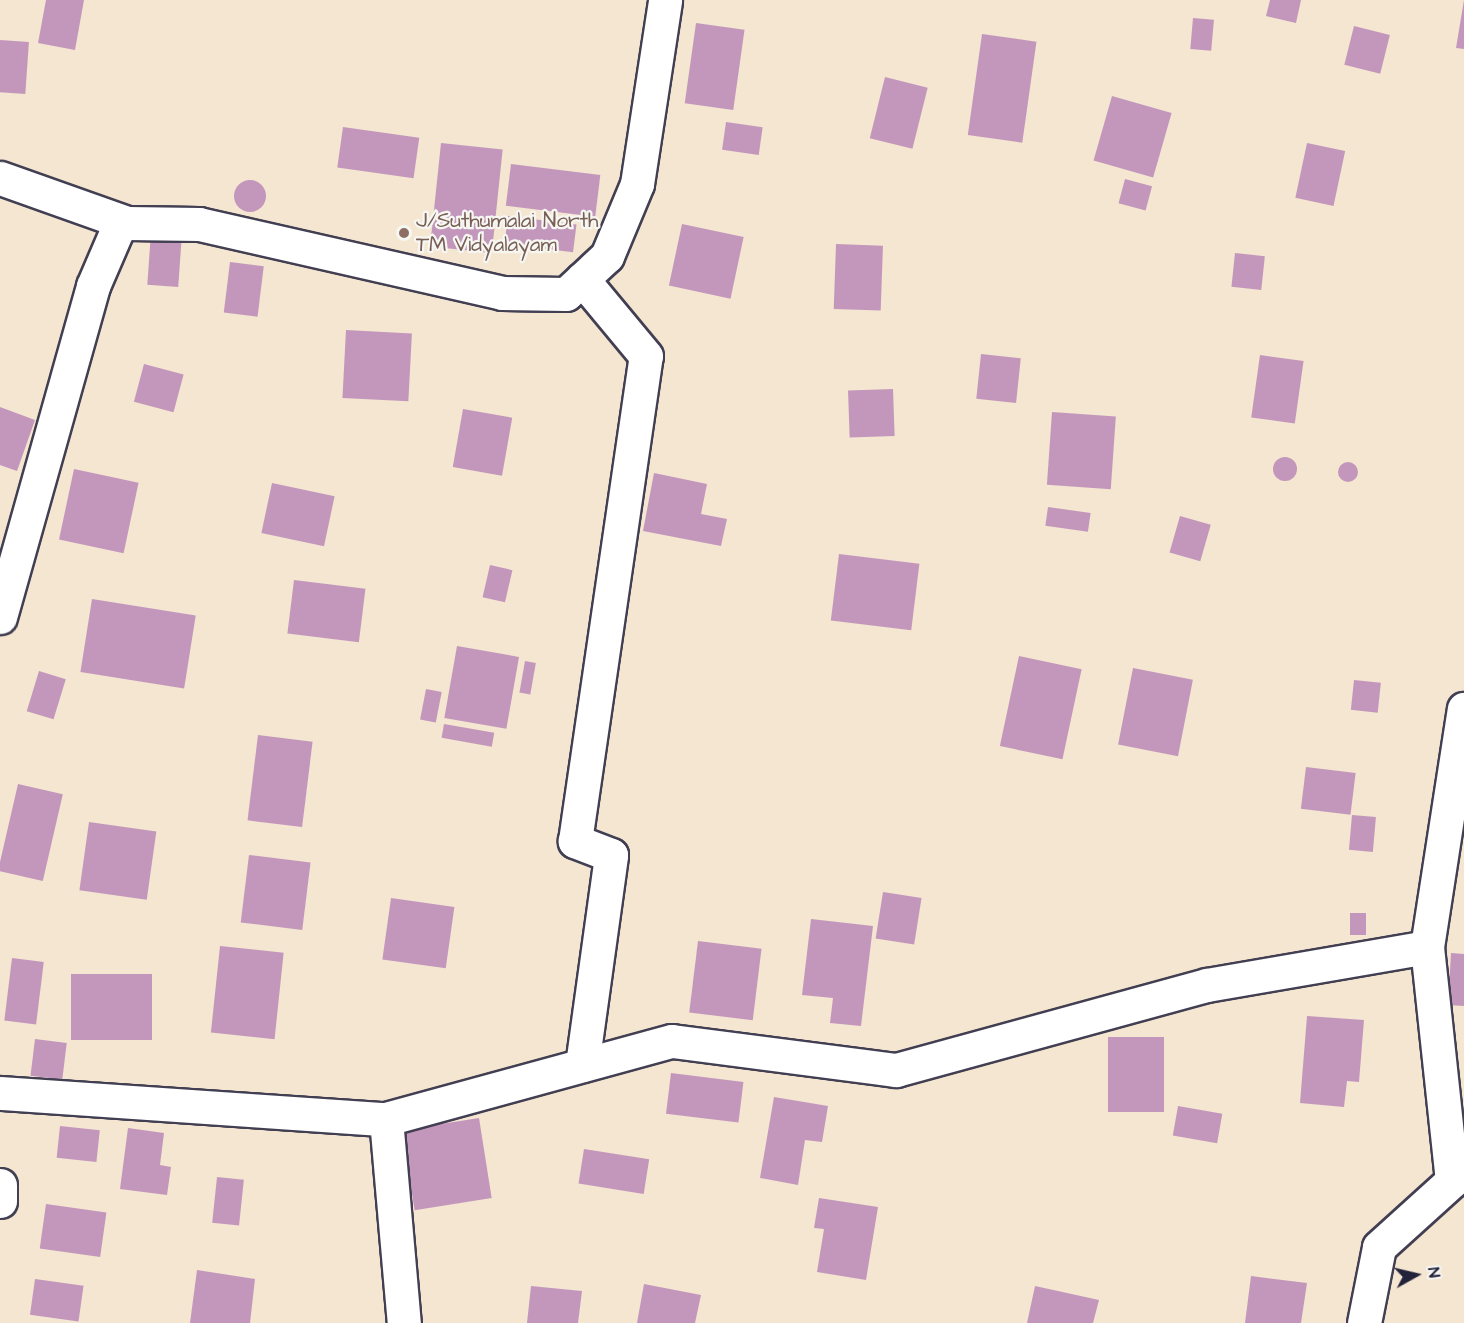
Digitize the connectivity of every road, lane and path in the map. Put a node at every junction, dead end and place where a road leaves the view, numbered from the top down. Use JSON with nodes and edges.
{"nodes":[{"id":1,"x":665,"y":0,"type":"edge"},
{"id":2,"x":0,"y":178,"type":"edge"},
{"id":3,"x":127,"y":223,"type":"junction"},
{"id":4,"x":582,"y":279,"type":"junction"},
{"id":5,"x":0,"y":617,"type":"edge"},
{"id":6,"x":1464,"y":709,"type":"edge"},
{"id":7,"x":1427,"y":947,"type":"junction"},
{"id":8,"x":582,"y":1065,"type":"junction"},
{"id":9,"x":0,"y":1093,"type":"edge"},
{"id":10,"x":386,"y":1119,"type":"junction"},
{"id":11,"x":0,"y":1185,"type":"edge"},
{"id":12,"x":0,"y":1201,"type":"edge"},
{"id":13,"x":404,"y":1323,"type":"edge"},
{"id":14,"x":1364,"y":1323,"type":"edge"}],
"edges":[{"from":1,"to":4,"type":"street"},
{"from":2,"to":3,"type":"street"},
{"from":3,"to":4,"type":"street"},
{"from":3,"to":5,"type":"street"},
{"from":4,"to":8,"type":"street"},
{"from":6,"to":7,"type":"street"},
{"from":7,"to":8,"type":"street"},
{"from":7,"to":14,"type":"street"},
{"from":8,"to":10,"type":"street"},
{"from":9,"to":10,"type":"street"},
{"from":10,"to":13,"type":"street"},
{"from":11,"to":12,"type":"street"}]}
